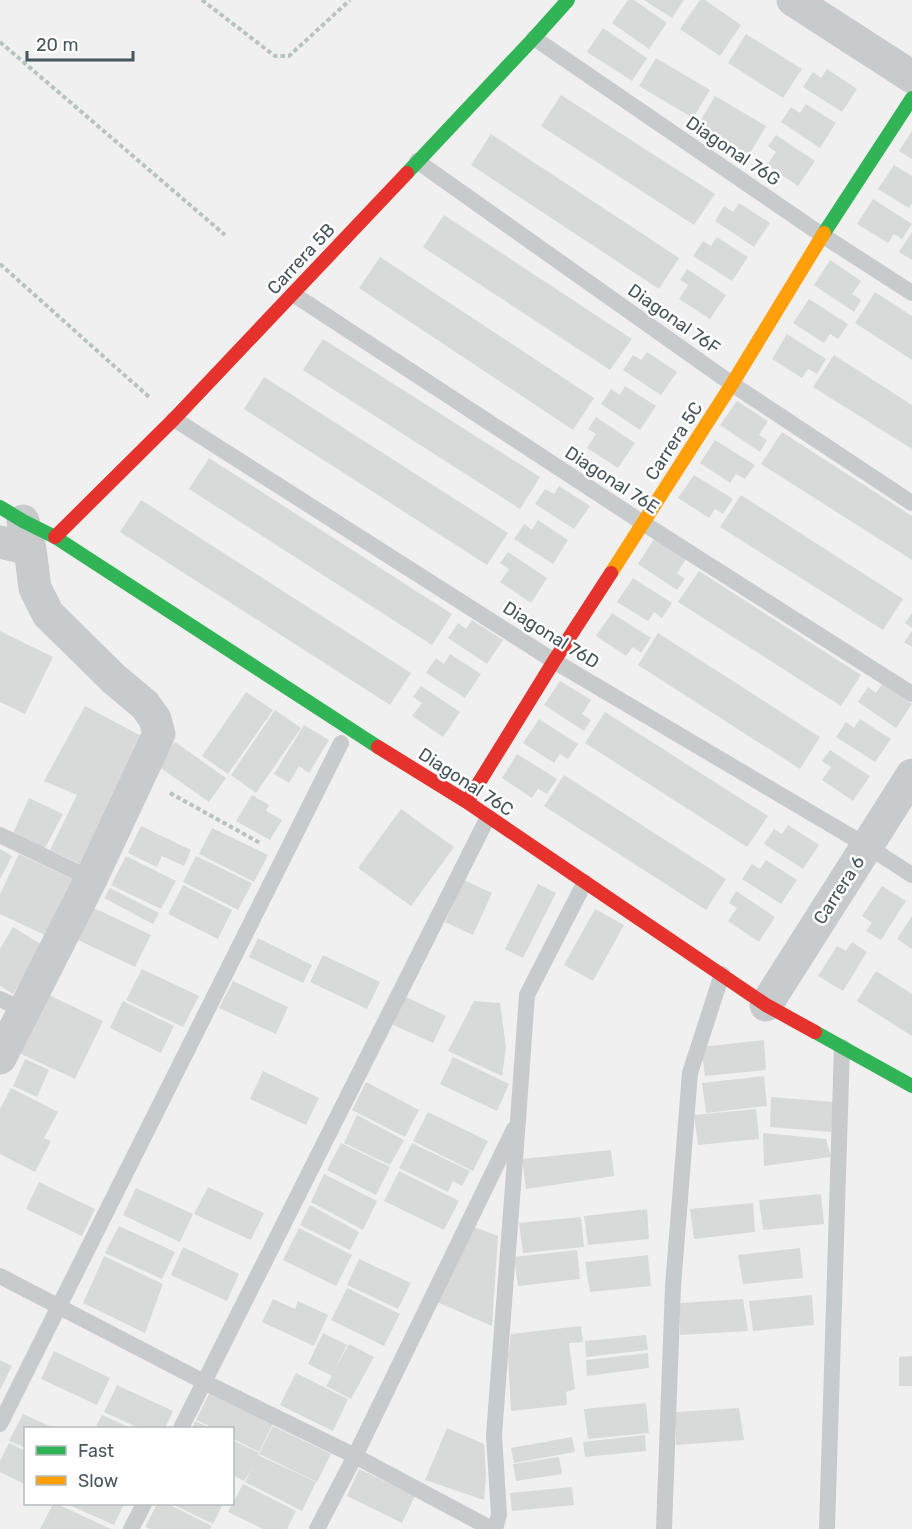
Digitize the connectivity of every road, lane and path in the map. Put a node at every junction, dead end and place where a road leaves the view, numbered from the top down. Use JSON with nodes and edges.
{"nodes":[{"id":1,"x":202,"y":0,"type":"edge"},
{"id":2,"x":350,"y":0,"type":"edge"},
{"id":3,"x":568,"y":0,"type":"edge"},
{"id":4,"x":792,"y":0,"type":"edge"},
{"id":5,"x":534,"y":38,"type":"junction"},
{"id":6,"x":0,"y":42,"type":"edge"},
{"id":7,"x":912,"y":77,"type":"edge"},
{"id":8,"x":912,"y":98,"type":"edge"},
{"id":9,"x":417,"y":161,"type":"junction"},
{"id":10,"x":225,"y":235,"type":"dead end"},
{"id":11,"x":822,"y":235,"type":"junction"},
{"id":12,"x":0,"y":264,"type":"edge"},
{"id":13,"x":912,"y":293,"type":"edge"},
{"id":14,"x":293,"y":294,"type":"junction"},
{"id":15,"x":732,"y":384,"type":"junction"},
{"id":16,"x":174,"y":419,"type":"junction"},
{"id":17,"x":912,"y":503,"type":"edge"},
{"id":18,"x":643,"y":523,"type":"junction"},
{"id":19,"x":22,"y":531,"type":"edge"},
{"id":20,"x":554,"y":661,"type":"junction"},
{"id":21,"x":912,"y":694,"type":"edge"},
{"id":22,"x":341,"y":743,"type":"dead end"},
{"id":23,"x":912,"y":775,"type":"edge"},
{"id":24,"x":140,"y":776,"type":"junction"},
{"id":25,"x":467,"y":802,"type":"junction"},
{"id":26,"x":488,"y":817,"type":"junction"},
{"id":27,"x":0,"y":835,"type":"edge"},
{"id":28,"x":867,"y":846,"type":"junction"},
{"id":29,"x":284,"y":857,"type":"junction"},
{"id":30,"x":912,"y":874,"type":"edge"},
{"id":31,"x":91,"y":879,"type":"junction"},
{"id":32,"x":585,"y":882,"type":"junction"},
{"id":33,"x":722,"y":974,"type":"junction"},
{"id":34,"x":12,"y":1005,"type":"edge"},
{"id":35,"x":766,"y":1005,"type":"junction"},
{"id":36,"x":842,"y":1047,"type":"junction"},
{"id":37,"x":0,"y":1058,"type":"edge"},
{"id":38,"x":912,"y":1086,"type":"edge"},
{"id":39,"x":518,"y":1120,"type":"junction"},
{"id":40,"x":0,"y":1276,"type":"edge"},
{"id":41,"x":60,"y":1306,"type":"junction"},
{"id":42,"x":204,"y":1382,"type":"junction"},
{"id":43,"x":0,"y":1424,"type":"edge"},
{"id":44,"x":182,"y":1427,"type":"edge"},
{"id":45,"x":356,"y":1456,"type":"junction"},
{"id":46,"x":143,"y":1505,"type":"edge"},
{"id":47,"x":131,"y":1529,"type":"edge"},
{"id":48,"x":317,"y":1529,"type":"edge"},
{"id":49,"x":494,"y":1529,"type":"edge"},
{"id":50,"x":664,"y":1529,"type":"edge"},
{"id":51,"x":827,"y":1529,"type":"edge"}],
"edges":[{"from":1,"to":2,"type":"path"},
{"from":3,"to":5,"type":"street","name":"Carrera 5B"},
{"from":4,"to":7,"type":"street"},
{"from":5,"to":9,"type":"street","name":"Carrera 5B"},
{"from":5,"to":11,"type":"lane","name":"Diagonal 76G"},
{"from":6,"to":10,"type":"path"},
{"from":8,"to":11,"type":"street","name":"Carrera 5C"},
{"from":9,"to":14,"type":"street","name":"Carrera 5B"},
{"from":9,"to":15,"type":"lane","name":"Diagonal 76F"},
{"from":11,"to":13,"type":"lane","name":"Diagonal 76G"},
{"from":11,"to":15,"type":"street","name":"Carrera 5C"},
{"from":12,"to":16,"type":"path"},
{"from":14,"to":16,"type":"street","name":"Carrera 5B"},
{"from":14,"to":18,"type":"lane","name":"Diagonal 76E"},
{"from":15,"to":17,"type":"lane","name":"Diagonal 76F"},
{"from":15,"to":18,"type":"street","name":"Carrera 5C"},
{"from":16,"to":19,"type":"street","name":"Carrera 5B"},
{"from":16,"to":20,"type":"lane","name":"Diagonal 76D"},
{"from":18,"to":20,"type":"street","name":"Carrera 5C"},
{"from":18,"to":21,"type":"lane","name":"Diagonal 76E"},
{"from":19,"to":24,"type":"street"},
{"from":19,"to":25,"type":"street","name":"Diagonal 76C"},
{"from":20,"to":25,"type":"street","name":"Carrera 5C"},
{"from":20,"to":28,"type":"lane","name":"Diagonal 76D"},
{"from":22,"to":29,"type":"lane"},
{"from":23,"to":28,"type":"street","name":"Carrera 6"},
{"from":24,"to":29,"type":"path"},
{"from":24,"to":31,"type":"street"},
{"from":25,"to":26,"type":"street","name":"Diagonal 76C"},
{"from":26,"to":32,"type":"street","name":"Diagonal 76C"},
{"from":26,"to":42,"type":"lane"},
{"from":27,"to":31,"type":"lane"},
{"from":28,"to":30,"type":"lane","name":"Diagonal 76D"},
{"from":28,"to":35,"type":"street","name":"Carrera 6"},
{"from":29,"to":41,"type":"lane"},
{"from":31,"to":34,"type":"street"},
{"from":32,"to":33,"type":"street","name":"Diagonal 76C"},
{"from":32,"to":39,"type":"lane"},
{"from":33,"to":35,"type":"street","name":"Diagonal 76C"},
{"from":33,"to":50,"type":"lane"},
{"from":34,"to":37,"type":"street"},
{"from":35,"to":36,"type":"street","name":"Diagonal 76C"},
{"from":36,"to":38,"type":"street","name":"Diagonal 76C"},
{"from":36,"to":51,"type":"lane"},
{"from":39,"to":45,"type":"lane"},
{"from":39,"to":49,"type":"lane"},
{"from":40,"to":41,"type":"lane"},
{"from":41,"to":42,"type":"lane"},
{"from":41,"to":43,"type":"lane"},
{"from":42,"to":44,"type":"lane"},
{"from":42,"to":45,"type":"lane"},
{"from":45,"to":48,"type":"lane"},
{"from":45,"to":49,"type":"lane"},
{"from":46,"to":47,"type":"lane"}]}
